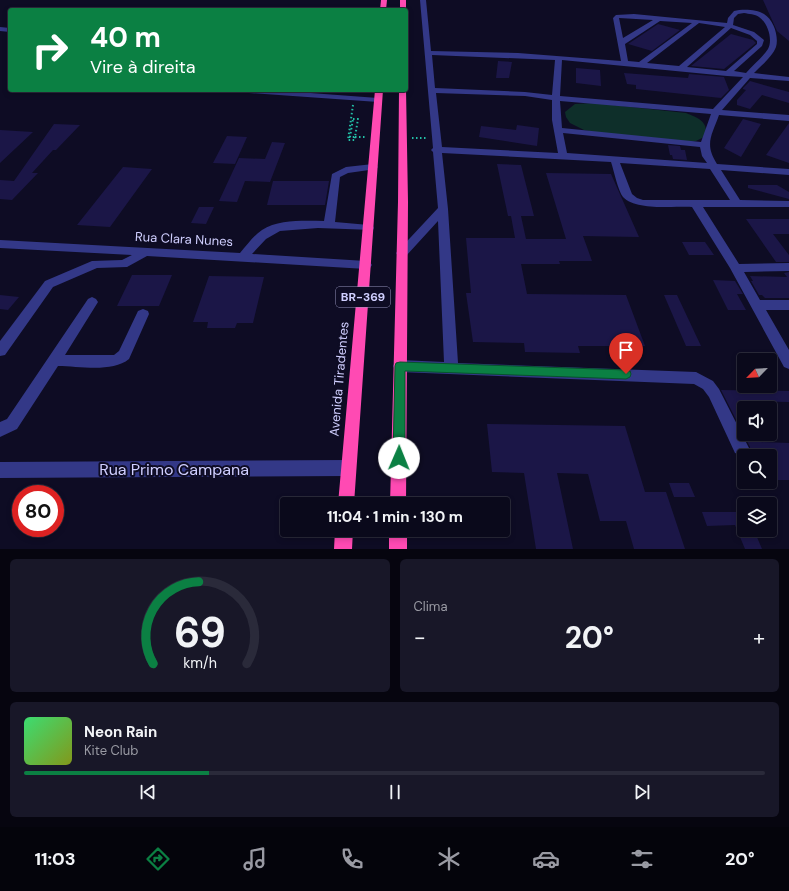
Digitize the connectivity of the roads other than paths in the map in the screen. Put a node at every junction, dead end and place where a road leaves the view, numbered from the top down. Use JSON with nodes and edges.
{"nodes":[{"id":1,"x":423,"y":0,"type":"edge"},
{"id":2,"x":659,"y":19,"type":"junction"},
{"id":3,"x":697,"y":22,"type":"junction"},
{"id":4,"x":730,"y":26,"type":"junction"},
{"id":5,"x":621,"y":43,"type":"junction"},
{"id":6,"x":428,"y":54,"type":"junction"},
{"id":7,"x":559,"y":58,"type":"junction"},
{"id":8,"x":625,"y":64,"type":"junction"},
{"id":9,"x":638,"y":66,"type":"junction"},
{"id":10,"x":680,"y":69,"type":"junction"},
{"id":11,"x":727,"y":74,"type":"junction"},
{"id":12,"x":749,"y":76,"type":"junction"},
{"id":13,"x":789,"y":79,"type":"edge"},
{"id":14,"x":431,"y":90,"type":"junction"},
{"id":15,"x":261,"y":92,"type":"edge"},
{"id":16,"x":403,"y":92,"type":"edge"},
{"id":17,"x":379,"y":95,"type":"edge"},
{"id":18,"x":556,"y":98,"type":"junction"},
{"id":19,"x":716,"y":112,"type":"junction"},
{"id":20,"x":789,"y":118,"type":"edge"},
{"id":21,"x":558,"y":130,"type":"junction"},
{"id":22,"x":704,"y":145,"type":"junction"},
{"id":23,"x":436,"y":150,"type":"junction"},
{"id":24,"x":563,"y":156,"type":"junction"},
{"id":25,"x":615,"y":161,"type":"junction"},
{"id":26,"x":373,"y":167,"type":"junction"},
{"id":27,"x":713,"y":167,"type":"junction"},
{"id":28,"x":785,"y":172,"type":"edge"},
{"id":29,"x":789,"y":183,"type":"edge"},
{"id":30,"x":696,"y":204,"type":"junction"},
{"id":31,"x":738,"y":204,"type":"junction"},
{"id":32,"x":789,"y":204,"type":"edge"},
{"id":33,"x":443,"y":209,"type":"junction"},
{"id":34,"x":329,"y":224,"type":"junction"},
{"id":35,"x":369,"y":228,"type":"junction"},
{"id":36,"x":0,"y":244,"type":"edge"},
{"id":37,"x":146,"y":251,"type":"junction"},
{"id":38,"x":402,"y":253,"type":"junction"},
{"id":39,"x":243,"y":257,"type":"junction"},
{"id":40,"x":366,"y":265,"type":"junction"},
{"id":41,"x":789,"y":267,"type":"edge"},
{"id":42,"x":736,"y":268,"type":"junction"},
{"id":43,"x":92,"y":302,"type":"dead end"},
{"id":44,"x":757,"y":305,"type":"junction"},
{"id":45,"x":789,"y":305,"type":"edge"},
{"id":46,"x":143,"y":314,"type":"dead end"},
{"id":47,"x":784,"y":345,"type":"edge"},
{"id":48,"x":0,"y":352,"type":"edge"},
{"id":49,"x":54,"y":360,"type":"junction"},
{"id":50,"x":789,"y":363,"type":"edge"},
{"id":51,"x":400,"y":366,"type":"junction"},
{"id":52,"x":451,"y":368,"type":"junction"},
{"id":53,"x":0,"y":430,"type":"edge"},
{"id":54,"x":741,"y":448,"type":"dead end"},
{"id":55,"x":348,"y":468,"type":"junction"},
{"id":56,"x":0,"y":470,"type":"edge"},
{"id":57,"x":346,"y":497,"type":"edge"},
{"id":58,"x":398,"y":497,"type":"edge"},
{"id":59,"x":343,"y":537,"type":"edge"},
{"id":60,"x":398,"y":537,"type":"edge"},
{"id":61,"x":342,"y":549,"type":"edge"},
{"id":62,"x":398,"y":549,"type":"edge"}],
"edges":[{"from":1,"to":6,"type":"street"},
{"from":2,"to":3,"type":"street"},
{"from":2,"to":5,"type":"street"},
{"from":2,"to":5,"type":"street"},
{"from":3,"to":4,"type":"street"},
{"from":3,"to":9,"type":"street"},
{"from":4,"to":10,"type":"street"},
{"from":4,"to":11,"type":"street"},
{"from":4,"to":12,"type":"street"},
{"from":5,"to":8,"type":"street"},
{"from":6,"to":7,"type":"street"},
{"from":6,"to":14,"type":"street"},
{"from":7,"to":8,"type":"street"},
{"from":7,"to":18,"type":"street"},
{"from":8,"to":9,"type":"street"},
{"from":9,"to":10,"type":"street"},
{"from":10,"to":11,"type":"street"},
{"from":11,"to":12,"type":"street"},
{"from":12,"to":13,"type":"street"},
{"from":12,"to":19,"type":"street"},
{"from":14,"to":18,"type":"street"},
{"from":14,"to":23,"type":"street"},
{"from":15,"to":17,"type":"street"},
{"from":16,"to":38,"type":"highway","number":"BR-369"},
{"from":17,"to":26,"type":"highway","name":"Avenida Tiradentes","number":"BR-369"},
{"from":18,"to":19,"type":"street"},
{"from":18,"to":21,"type":"street"},
{"from":19,"to":20,"type":"street"},
{"from":19,"to":22,"type":"street"},
{"from":21,"to":22,"type":"street"},
{"from":21,"to":24,"type":"street"},
{"from":22,"to":27,"type":"street"},
{"from":23,"to":24,"type":"street"},
{"from":23,"to":33,"type":"street"},
{"from":24,"to":25,"type":"street"},
{"from":25,"to":27,"type":"street"},
{"from":25,"to":30,"type":"street"},
{"from":26,"to":34,"type":"street"},
{"from":26,"to":35,"type":"highway","name":"Avenida Tiradentes","number":"BR-369"},
{"from":27,"to":28,"type":"street"},
{"from":27,"to":31,"type":"street"},
{"from":28,"to":29,"type":"street"},
{"from":30,"to":31,"type":"street"},
{"from":30,"to":42,"type":"street"},
{"from":31,"to":32,"type":"street"},
{"from":33,"to":38,"type":"street"},
{"from":33,"to":52,"type":"street"},
{"from":34,"to":35,"type":"street"},
{"from":34,"to":39,"type":"street"},
{"from":35,"to":40,"type":"highway","name":"Avenida Tiradentes","number":"BR-369"},
{"from":36,"to":37,"type":"street","name":"Rua Clara Nunes"},
{"from":37,"to":39,"type":"street","name":"Rua Clara Nunes"},
{"from":37,"to":48,"type":"street"},
{"from":38,"to":51,"type":"highway","number":"BR-369"},
{"from":39,"to":40,"type":"street","name":"Rua Clara Nunes"},
{"from":40,"to":55,"type":"highway","name":"Avenida Tiradentes","number":"BR-369"},
{"from":41,"to":42,"type":"street"},
{"from":42,"to":44,"type":"street"},
{"from":43,"to":49,"type":"street"},
{"from":44,"to":45,"type":"street"},
{"from":44,"to":47,"type":"street"},
{"from":46,"to":49,"type":"street"},
{"from":47,"to":50,"type":"street"},
{"from":49,"to":53,"type":"street"},
{"from":51,"to":52,"type":"street"},
{"from":51,"to":58,"type":"highway","number":"BR-369"},
{"from":52,"to":54,"type":"street"},
{"from":55,"to":56,"type":"street","name":"Rua Primo Campana"},
{"from":55,"to":57,"type":"highway","name":"Avenida Tiradentes","number":"BR-369"},
{"from":59,"to":61,"type":"highway"},
{"from":60,"to":62,"type":"highway"}]}
